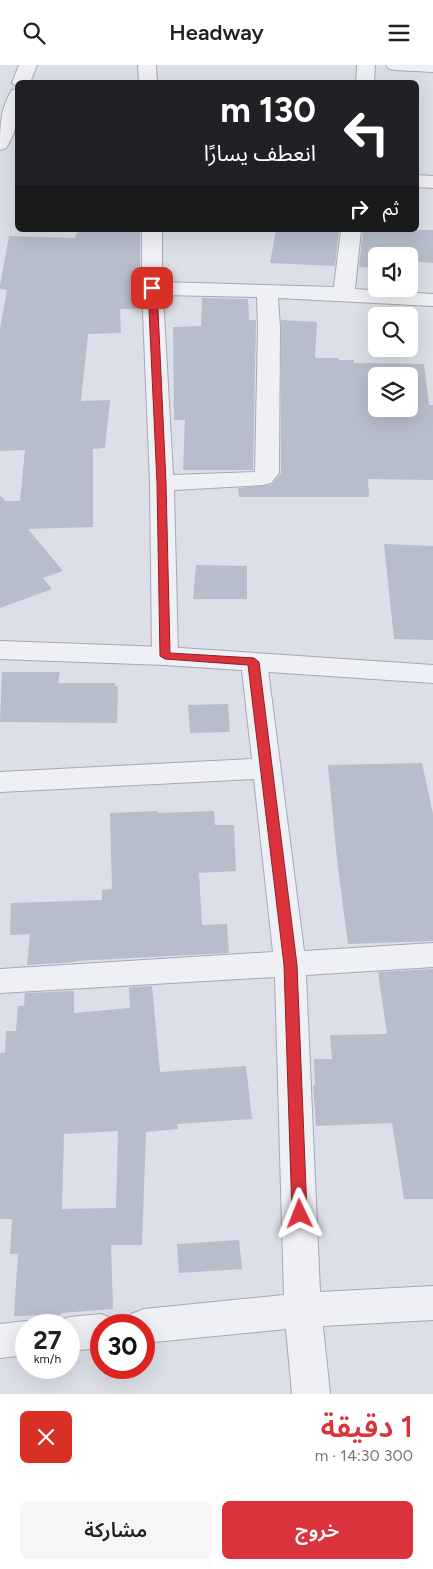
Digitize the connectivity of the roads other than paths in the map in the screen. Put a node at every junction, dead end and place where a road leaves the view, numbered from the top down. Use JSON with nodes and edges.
{"nodes":[{"id":1,"x":28,"y":65,"type":"edge"},
{"id":2,"x":147,"y":65,"type":"edge"},
{"id":3,"x":366,"y":65,"type":"edge"},
{"id":4,"x":395,"y":65,"type":"edge"},
{"id":5,"x":433,"y":67,"type":"edge"},
{"id":6,"x":23,"y":80,"type":"edge"},
{"id":7,"x":148,"y":80,"type":"edge"},
{"id":8,"x":365,"y":80,"type":"edge"},
{"id":9,"x":15,"y":102,"type":"edge"},
{"id":10,"x":0,"y":143,"type":"edge"},
{"id":11,"x":419,"y":181,"type":"edge"},
{"id":12,"x":433,"y":182,"type":"edge"},
{"id":13,"x":152,"y":232,"type":"edge"},
{"id":14,"x":351,"y":232,"type":"edge"},
{"id":15,"x":152,"y":288,"type":"junction"},
{"id":16,"x":267,"y":291,"type":"junction"},
{"id":17,"x":344,"y":294,"type":"junction"},
{"id":18,"x":433,"y":300,"type":"edge"},
{"id":19,"x":162,"y":483,"type":"junction"},
{"id":20,"x":0,"y":650,"type":"edge"},
{"id":21,"x":165,"y":656,"type":"junction"},
{"id":22,"x":254,"y":662,"type":"junction"},
{"id":23,"x":433,"y":674,"type":"edge"},
{"id":24,"x":268,"y":768,"type":"junction"},
{"id":25,"x":0,"y":782,"type":"edge"},
{"id":26,"x":433,"y":955,"type":"edge"},
{"id":27,"x":290,"y":965,"type":"junction"},
{"id":28,"x":0,"y":981,"type":"edge"},
{"id":29,"x":433,"y":1303,"type":"edge"},
{"id":30,"x":303,"y":1310,"type":"junction"},
{"id":31,"x":155,"y":1325,"type":"edge"},
{"id":32,"x":15,"y":1339,"type":"edge"},
{"id":33,"x":0,"y":1341,"type":"edge"},
{"id":34,"x":311,"y":1394,"type":"edge"}],
"edges":[{"from":1,"to":6,"type":"street"},
{"from":2,"to":7,"type":"street"},
{"from":3,"to":8,"type":"street"},
{"from":4,"to":5,"type":"street"},
{"from":9,"to":10,"type":"street"},
{"from":11,"to":12,"type":"street"},
{"from":13,"to":15,"type":"street"},
{"from":14,"to":17,"type":"street"},
{"from":15,"to":16,"type":"street"},
{"from":15,"to":19,"type":"street"},
{"from":16,"to":17,"type":"street"},
{"from":16,"to":19,"type":"street"},
{"from":17,"to":18,"type":"street"},
{"from":19,"to":21,"type":"street"},
{"from":20,"to":21,"type":"street"},
{"from":21,"to":22,"type":"street"},
{"from":22,"to":23,"type":"street"},
{"from":22,"to":24,"type":"street"},
{"from":24,"to":25,"type":"street"},
{"from":24,"to":27,"type":"street"},
{"from":26,"to":27,"type":"street"},
{"from":27,"to":28,"type":"street"},
{"from":27,"to":30,"type":"street"},
{"from":29,"to":30,"type":"street"},
{"from":30,"to":31,"type":"street"},
{"from":30,"to":34,"type":"street"},
{"from":32,"to":33,"type":"street"}]}
